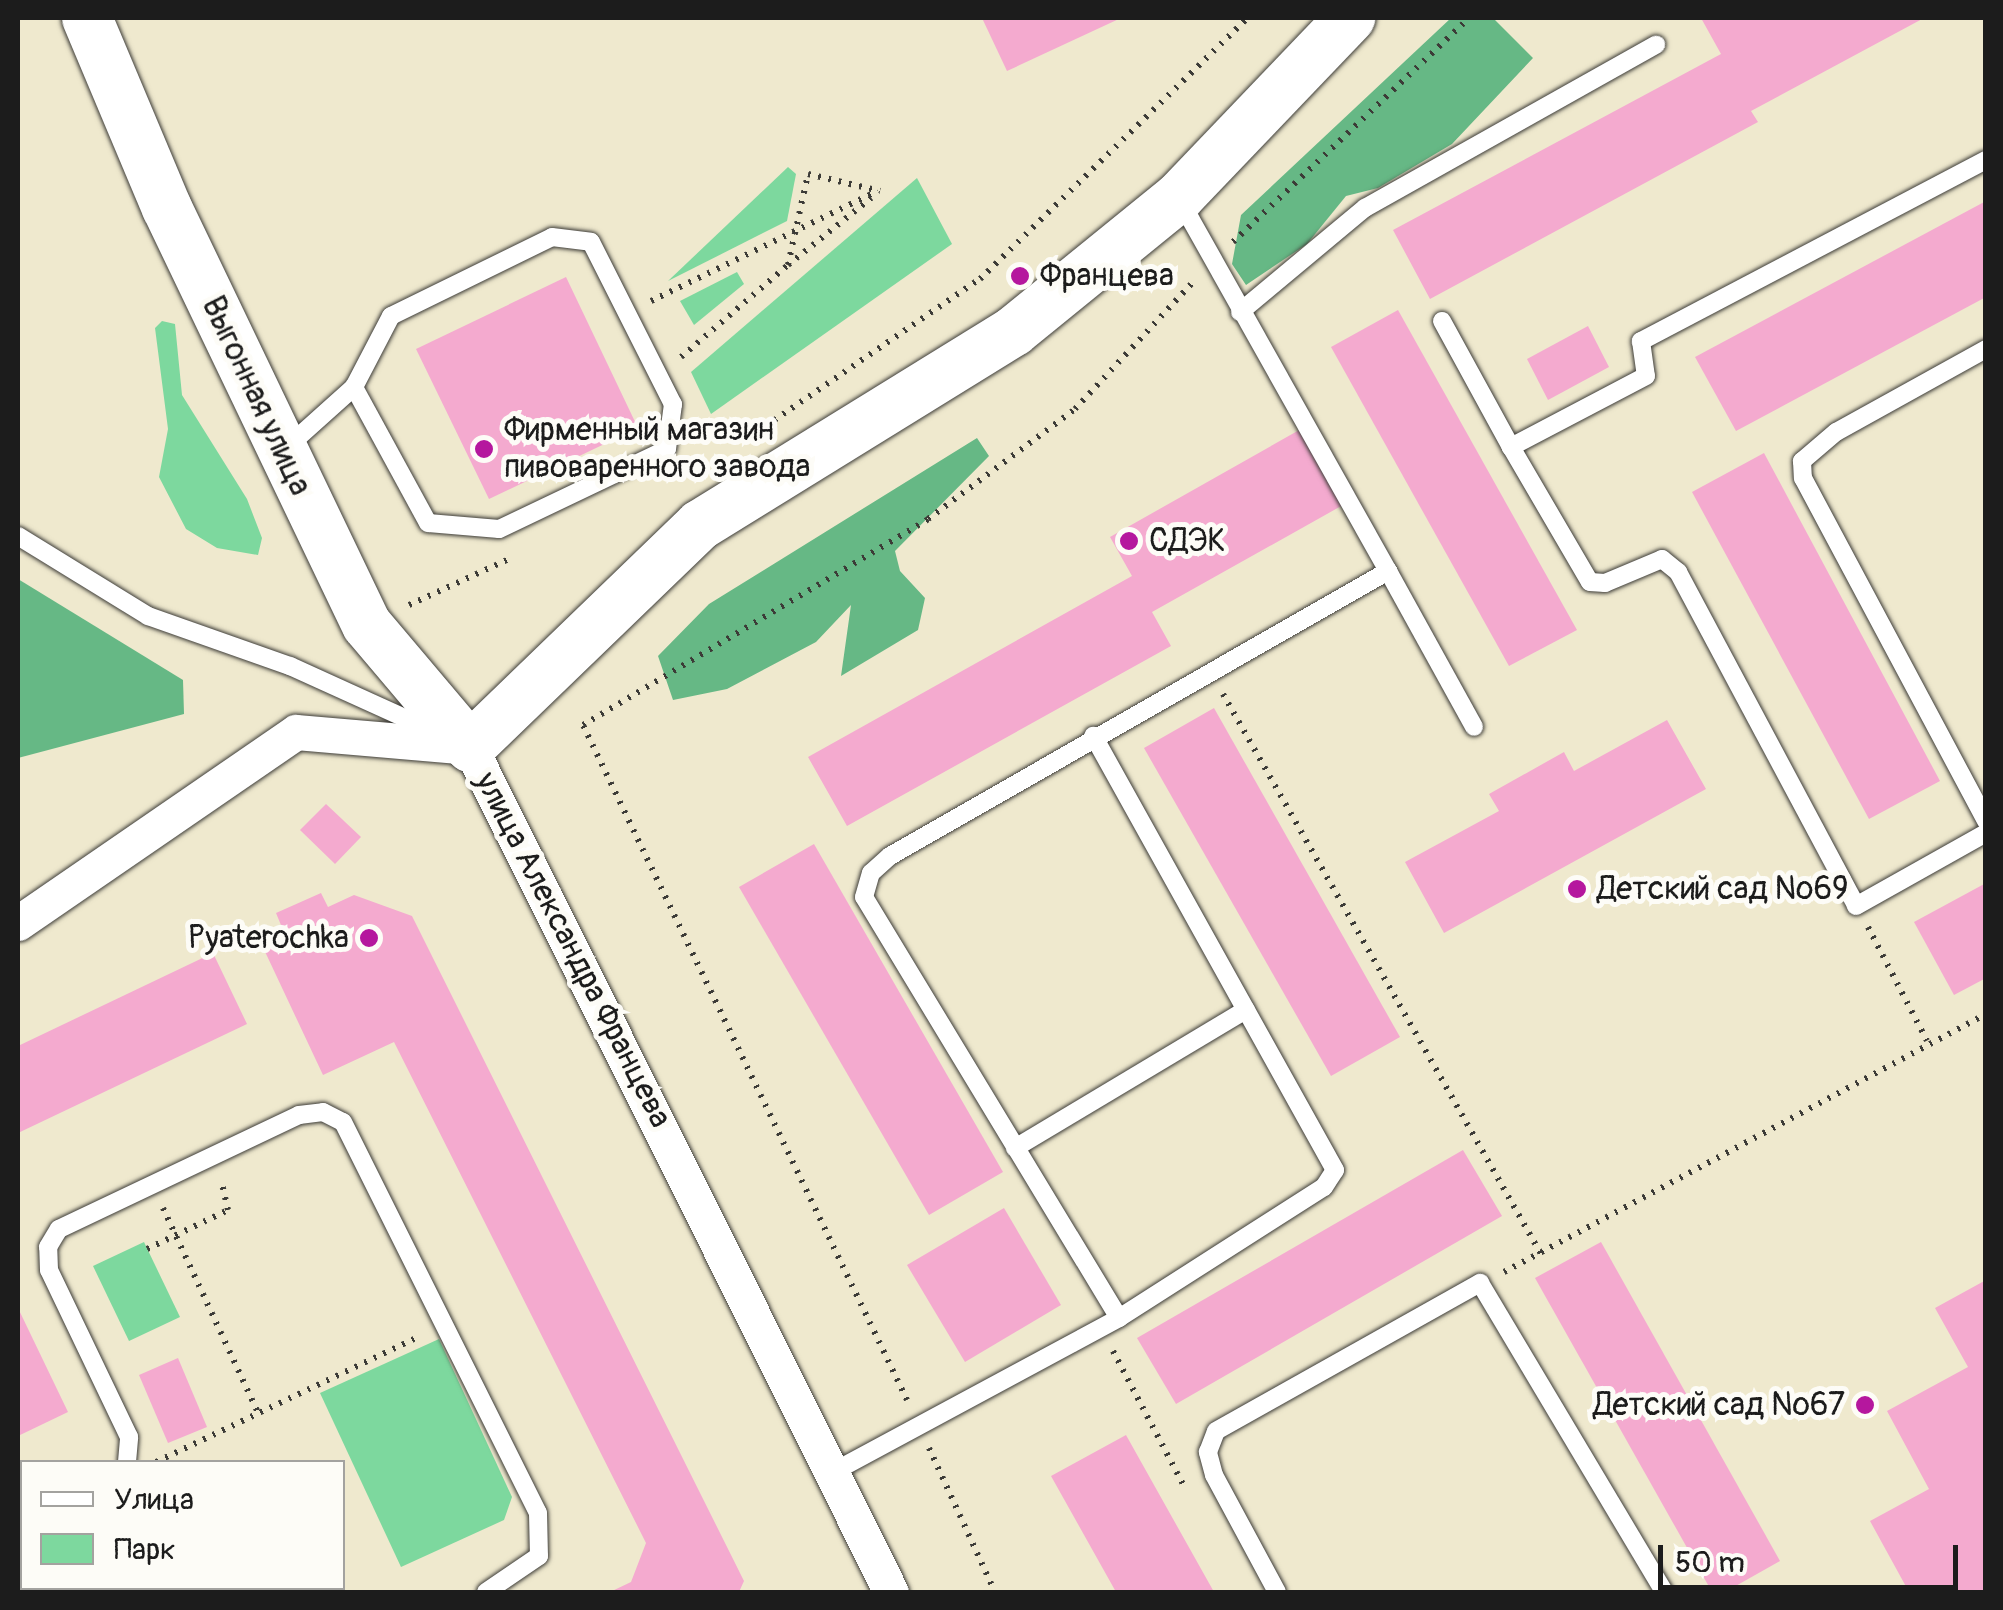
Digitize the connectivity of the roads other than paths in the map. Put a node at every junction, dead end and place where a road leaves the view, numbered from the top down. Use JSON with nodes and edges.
{"nodes":[{"id":1,"x":87,"y":18,"type":"edge"},
{"id":2,"x":1350,"y":18,"type":"edge"},
{"id":3,"x":1656,"y":46,"type":"dead end"},
{"id":4,"x":1986,"y":160,"type":"edge"},
{"id":5,"x":1179,"y":197,"type":"junction"},
{"id":6,"x":1240,"y":312,"type":"junction"},
{"id":7,"x":1442,"y":321,"type":"dead end"},
{"id":8,"x":1986,"y":349,"type":"edge"},
{"id":9,"x":354,"y":387,"type":"junction"},
{"id":10,"x":1511,"y":447,"type":"junction"},
{"id":11,"x":282,"y":452,"type":"junction"},
{"id":12,"x":18,"y":536,"type":"edge"},
{"id":13,"x":1388,"y":571,"type":"junction"},
{"id":14,"x":1474,"y":727,"type":"dead end"},
{"id":15,"x":1093,"y":736,"type":"junction"},
{"id":16,"x":470,"y":747,"type":"junction"},
{"id":17,"x":1986,"y":821,"type":"edge"},
{"id":18,"x":1986,"y":833,"type":"edge"},
{"id":19,"x":18,"y":923,"type":"edge"},
{"id":20,"x":1246,"y":1010,"type":"junction"},
{"id":21,"x":1015,"y":1148,"type":"junction"},
{"id":22,"x":1119,"y":1318,"type":"junction"},
{"id":23,"x":127,"y":1460,"type":"edge"},
{"id":24,"x":835,"y":1471,"type":"junction"},
{"id":25,"x":486,"y":1592,"type":"edge"},
{"id":26,"x":891,"y":1592,"type":"edge"},
{"id":27,"x":1277,"y":1592,"type":"edge"},
{"id":28,"x":1664,"y":1592,"type":"edge"}],
"edges":[{"from":1,"to":11,"type":"street","name":"Выгонная улица"},
{"from":2,"to":5,"type":"street","name":"улица Александра Францева"},
{"from":3,"to":6,"type":"lane"},
{"from":4,"to":10,"type":"lane"},
{"from":5,"to":6,"type":"lane"},
{"from":5,"to":16,"type":"street","name":"улица Александра Францева"},
{"from":6,"to":13,"type":"lane"},
{"from":7,"to":10,"type":"lane"},
{"from":8,"to":17,"type":"lane"},
{"from":9,"to":9,"type":"lane"},
{"from":9,"to":11,"type":"lane"},
{"from":10,"to":18,"type":"lane"},
{"from":11,"to":16,"type":"street","name":"Выгонная улица"},
{"from":12,"to":16,"type":"lane"},
{"from":13,"to":14,"type":"lane"},
{"from":13,"to":15,"type":"lane"},
{"from":15,"to":20,"type":"lane"},
{"from":15,"to":21,"type":"lane"},
{"from":16,"to":19,"type":"street"},
{"from":16,"to":24,"type":"street","name":"улица Александра Францева"},
{"from":20,"to":21,"type":"lane"},
{"from":20,"to":22,"type":"lane"},
{"from":21,"to":22,"type":"lane"},
{"from":22,"to":24,"type":"lane"},
{"from":23,"to":25,"type":"lane"},
{"from":24,"to":26,"type":"street","name":"улица Александра Францева"},
{"from":27,"to":28,"type":"lane"}]}
